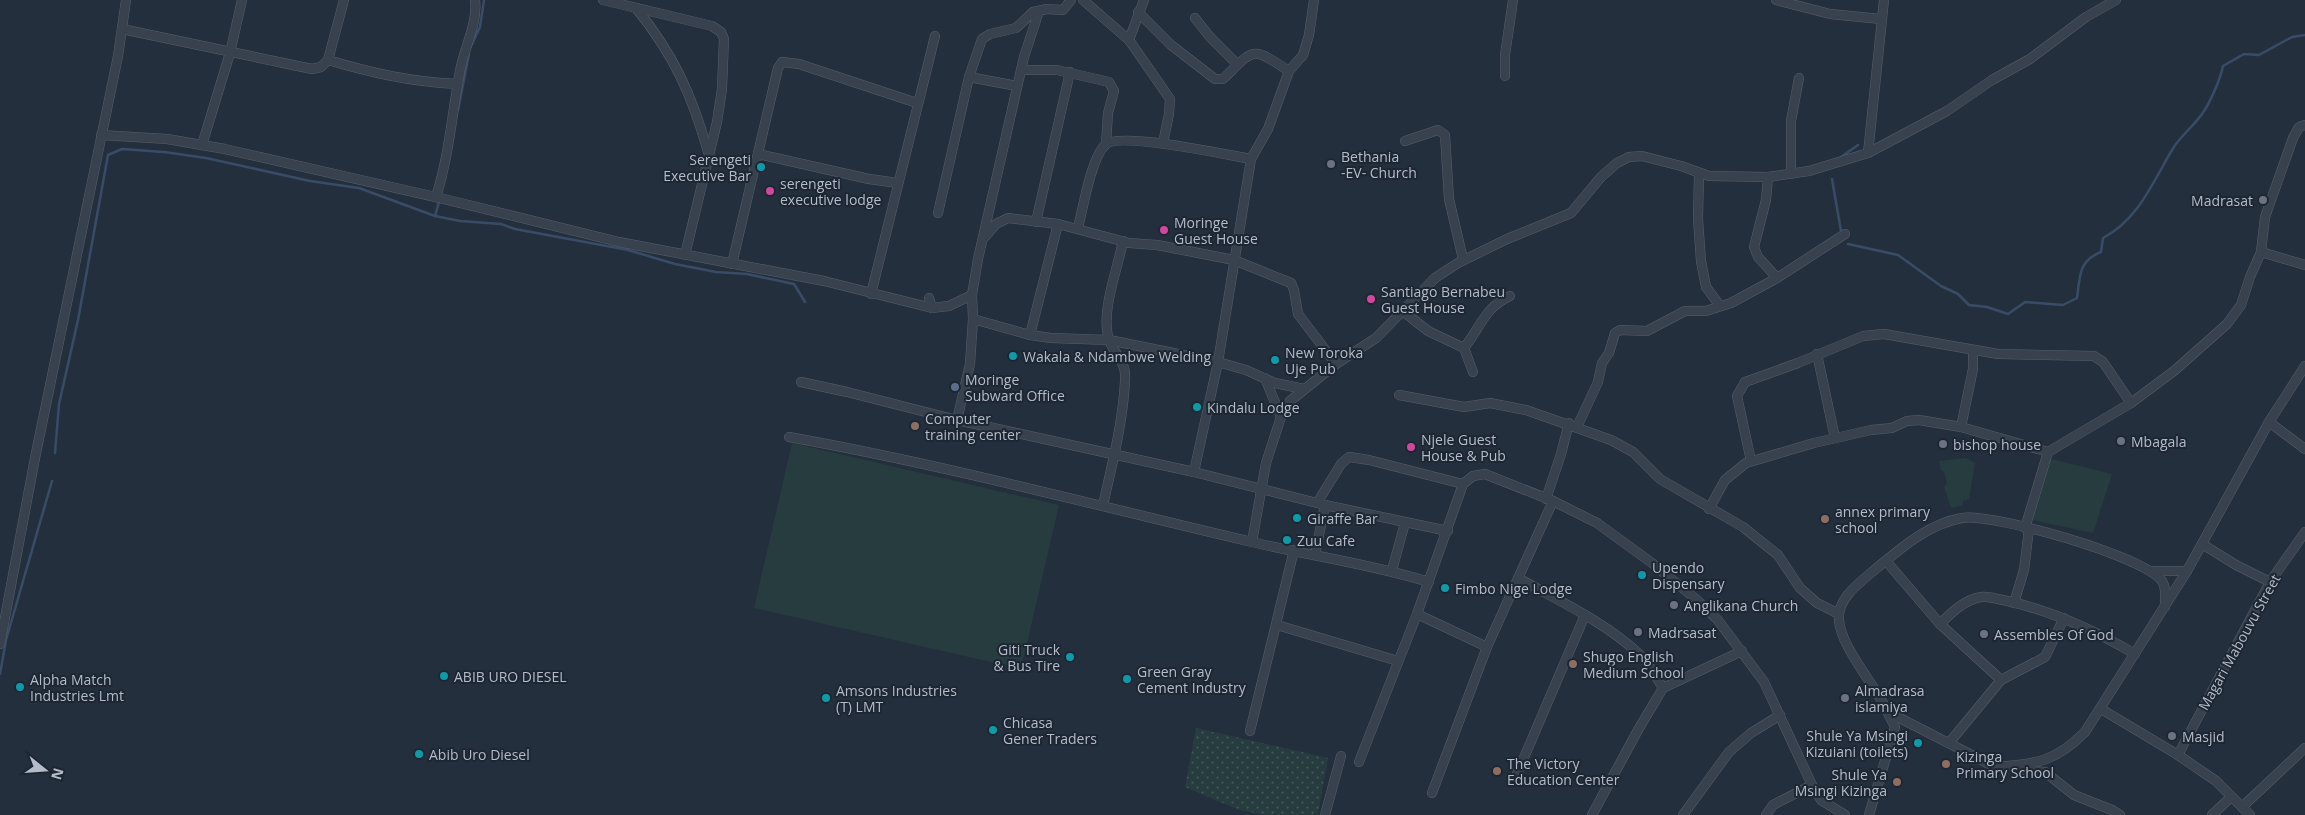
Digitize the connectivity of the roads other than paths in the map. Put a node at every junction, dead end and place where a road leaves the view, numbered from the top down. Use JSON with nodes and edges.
{"nodes":[{"id":1,"x":126,"y":0,"type":"edge"},
{"id":2,"x":242,"y":0,"type":"edge"},
{"id":3,"x":344,"y":0,"type":"edge"},
{"id":4,"x":475,"y":0,"type":"edge"},
{"id":5,"x":603,"y":0,"type":"edge"},
{"id":6,"x":1071,"y":0,"type":"edge"},
{"id":7,"x":1144,"y":0,"type":"edge"},
{"id":8,"x":1314,"y":0,"type":"edge"},
{"id":9,"x":1513,"y":0,"type":"edge"},
{"id":10,"x":1776,"y":0,"type":"edge"},
{"id":11,"x":1884,"y":0,"type":"edge"},
{"id":12,"x":2116,"y":0,"type":"edge"},
{"id":13,"x":1087,"y":1,"type":"edge"},
{"id":14,"x":636,"y":8,"type":"junction"},
{"id":15,"x":1039,"y":11,"type":"junction"},
{"id":16,"x":1138,"y":12,"type":"junction"},
{"id":17,"x":1195,"y":18,"type":"dead end"},
{"id":18,"x":1881,"y":19,"type":"junction"},
{"id":19,"x":122,"y":29,"type":"junction"},
{"id":20,"x":935,"y":36,"type":"dead end"},
{"id":21,"x":1129,"y":40,"type":"junction"},
{"id":22,"x":230,"y":52,"type":"junction"},
{"id":23,"x":328,"y":60,"type":"junction"},
{"id":24,"x":1238,"y":64,"type":"junction"},
{"id":25,"x":1021,"y":70,"type":"junction"},
{"id":26,"x":1289,"y":71,"type":"junction"},
{"id":27,"x":1070,"y":72,"type":"junction"},
{"id":28,"x":1505,"y":76,"type":"dead end"},
{"id":29,"x":969,"y":77,"type":"junction"},
{"id":30,"x":1799,"y":78,"type":"dead end"},
{"id":31,"x":458,"y":84,"type":"junction"},
{"id":32,"x":1017,"y":86,"type":"junction"},
{"id":33,"x":917,"y":103,"type":"junction"},
{"id":34,"x":2305,"y":125,"type":"edge"},
{"id":35,"x":101,"y":135,"type":"junction"},
{"id":36,"x":1405,"y":140,"type":"dead end"},
{"id":37,"x":1163,"y":143,"type":"junction"},
{"id":38,"x":1106,"y":144,"type":"junction"},
{"id":39,"x":202,"y":145,"type":"junction"},
{"id":40,"x":1868,"y":153,"type":"junction"},
{"id":41,"x":758,"y":154,"type":"junction"},
{"id":42,"x":709,"y":155,"type":"junction"},
{"id":43,"x":1251,"y":159,"type":"junction"},
{"id":44,"x":1699,"y":174,"type":"junction"},
{"id":45,"x":1791,"y":174,"type":"junction"},
{"id":46,"x":1768,"y":177,"type":"junction"},
{"id":47,"x":898,"y":183,"type":"junction"},
{"id":48,"x":436,"y":197,"type":"junction"},
{"id":49,"x":938,"y":213,"type":"dead end"},
{"id":50,"x":1036,"y":222,"type":"junction"},
{"id":51,"x":1058,"y":224,"type":"junction"},
{"id":52,"x":1078,"y":228,"type":"junction"},
{"id":53,"x":1845,"y":234,"type":"dead end"},
{"id":54,"x":983,"y":239,"type":"junction"},
{"id":55,"x":1123,"y":241,"type":"junction"},
{"id":56,"x":2261,"y":252,"type":"junction"},
{"id":57,"x":686,"y":256,"type":"junction"},
{"id":58,"x":1463,"y":259,"type":"junction"},
{"id":59,"x":1234,"y":260,"type":"junction"},
{"id":60,"x":732,"y":264,"type":"junction"},
{"id":61,"x":2305,"y":265,"type":"edge"},
{"id":62,"x":1777,"y":278,"type":"junction"},
{"id":63,"x":871,"y":294,"type":"junction"},
{"id":64,"x":972,"y":295,"type":"junction"},
{"id":65,"x":1510,"y":296,"type":"dead end"},
{"id":66,"x":928,"y":298,"type":"dead end"},
{"id":67,"x":1720,"y":306,"type":"junction"},
{"id":68,"x":932,"y":308,"type":"junction"},
{"id":69,"x":1404,"y":312,"type":"junction"},
{"id":70,"x":973,"y":319,"type":"junction"},
{"id":71,"x":1030,"y":335,"type":"junction"},
{"id":72,"x":1109,"y":340,"type":"junction"},
{"id":73,"x":1464,"y":348,"type":"junction"},
{"id":74,"x":1973,"y":351,"type":"junction"},
{"id":75,"x":1817,"y":354,"type":"junction"},
{"id":76,"x":1218,"y":362,"type":"junction"},
{"id":77,"x":1336,"y":364,"type":"junction"},
{"id":78,"x":2305,"y":366,"type":"edge"},
{"id":79,"x":1473,"y":372,"type":"dead end"},
{"id":80,"x":1265,"y":378,"type":"junction"},
{"id":81,"x":801,"y":382,"type":"dead end"},
{"id":82,"x":1304,"y":390,"type":"junction"},
{"id":83,"x":1399,"y":395,"type":"dead end"},
{"id":84,"x":2131,"y":403,"type":"junction"},
{"id":85,"x":1281,"y":417,"type":"junction"},
{"id":86,"x":957,"y":420,"type":"junction"},
{"id":87,"x":2269,"y":422,"type":"junction"},
{"id":88,"x":1573,"y":425,"type":"junction"},
{"id":89,"x":1961,"y":427,"type":"junction"},
{"id":90,"x":789,"y":437,"type":"dead end"},
{"id":91,"x":1835,"y":438,"type":"junction"},
{"id":92,"x":2305,"y":449,"type":"edge"},
{"id":93,"x":2048,"y":452,"type":"junction"},
{"id":94,"x":1114,"y":453,"type":"junction"},
{"id":95,"x":1751,"y":461,"type":"junction"},
{"id":96,"x":1194,"y":472,"type":"junction"},
{"id":97,"x":1464,"y":484,"type":"junction"},
{"id":98,"x":1262,"y":489,"type":"junction"},
{"id":99,"x":1549,"y":500,"type":"junction"},
{"id":100,"x":1321,"y":504,"type":"junction"},
{"id":101,"x":1103,"y":505,"type":"junction"},
{"id":102,"x":1709,"y":508,"type":"junction"},
{"id":103,"x":1405,"y":523,"type":"junction"},
{"id":104,"x":2027,"y":529,"type":"junction"},
{"id":105,"x":1448,"y":531,"type":"junction"},
{"id":106,"x":2305,"y":532,"type":"edge"},
{"id":107,"x":1252,"y":542,"type":"junction"},
{"id":108,"x":2202,"y":544,"type":"junction"},
{"id":109,"x":1294,"y":550,"type":"junction"},
{"id":110,"x":1315,"y":554,"type":"junction"},
{"id":111,"x":1886,"y":561,"type":"junction"},
{"id":112,"x":1392,"y":570,"type":"junction"},
{"id":113,"x":2151,"y":571,"type":"junction"},
{"id":114,"x":2186,"y":571,"type":"junction"},
{"id":115,"x":1518,"y":578,"type":"junction"},
{"id":116,"x":1429,"y":582,"type":"junction"},
{"id":117,"x":2270,"y":582,"type":"junction"},
{"id":118,"x":2014,"y":603,"type":"junction"},
{"id":119,"x":2165,"y":607,"type":"junction"},
{"id":120,"x":1417,"y":614,"type":"junction"},
{"id":121,"x":1839,"y":614,"type":"junction"},
{"id":122,"x":1585,"y":616,"type":"junction"},
{"id":123,"x":2064,"y":618,"type":"junction"},
{"id":124,"x":1940,"y":624,"type":"junction"},
{"id":125,"x":1276,"y":625,"type":"junction"},
{"id":126,"x":0,"y":644,"type":"edge"},
{"id":127,"x":1487,"y":647,"type":"junction"},
{"id":128,"x":1742,"y":651,"type":"junction"},
{"id":129,"x":2135,"y":654,"type":"junction"},
{"id":130,"x":1398,"y":661,"type":"junction"},
{"id":131,"x":2001,"y":680,"type":"junction"},
{"id":132,"x":1664,"y":688,"type":"junction"},
{"id":133,"x":2101,"y":709,"type":"junction"},
{"id":134,"x":1888,"y":712,"type":"junction"},
{"id":135,"x":1780,"y":715,"type":"junction"},
{"id":136,"x":1250,"y":731,"type":"dead end"},
{"id":137,"x":1949,"y":743,"type":"junction"},
{"id":138,"x":2303,"y":754,"type":"edge"},
{"id":139,"x":2178,"y":755,"type":"junction"},
{"id":140,"x":1341,"y":756,"type":"dead end"},
{"id":141,"x":1359,"y":762,"type":"dead end"},
{"id":142,"x":1995,"y":767,"type":"junction"},
{"id":143,"x":1514,"y":781,"type":"dead end"},
{"id":144,"x":1812,"y":785,"type":"junction"},
{"id":145,"x":1432,"y":793,"type":"dead end"},
{"id":146,"x":2232,"y":797,"type":"junction"},
{"id":147,"x":2242,"y":807,"type":"junction"},
{"id":148,"x":1325,"y":815,"type":"edge"},
{"id":149,"x":1592,"y":815,"type":"edge"},
{"id":150,"x":1683,"y":815,"type":"edge"},
{"id":151,"x":1766,"y":815,"type":"edge"},
{"id":152,"x":1845,"y":815,"type":"edge"},
{"id":153,"x":1868,"y":815,"type":"edge"},
{"id":154,"x":2120,"y":815,"type":"edge"},
{"id":155,"x":2212,"y":815,"type":"edge"},
{"id":156,"x":2250,"y":815,"type":"edge"}],
"edges":[{"from":1,"to":19,"type":"street"},
{"from":2,"to":22,"type":"street"},
{"from":3,"to":23,"type":"street"},
{"from":4,"to":31,"type":"street"},
{"from":5,"to":14,"type":"street"},
{"from":6,"to":15,"type":"street"},
{"from":7,"to":16,"type":"street"},
{"from":8,"to":26,"type":"street"},
{"from":9,"to":28,"type":"street"},
{"from":10,"to":18,"type":"street"},
{"from":11,"to":18,"type":"street"},
{"from":12,"to":40,"type":"street"},
{"from":13,"to":21,"type":"street"},
{"from":14,"to":42,"type":"street"},
{"from":14,"to":42,"type":"street"},
{"from":15,"to":25,"type":"street"},
{"from":15,"to":29,"type":"street"},
{"from":16,"to":21,"type":"street"},
{"from":16,"to":24,"type":"street"},
{"from":17,"to":24,"type":"street"},
{"from":18,"to":40,"type":"street"},
{"from":19,"to":22,"type":"street"},
{"from":19,"to":35,"type":"street"},
{"from":20,"to":33,"type":"street"},
{"from":21,"to":37,"type":"street"},
{"from":22,"to":23,"type":"street"},
{"from":22,"to":39,"type":"street"},
{"from":23,"to":31,"type":"street"},
{"from":24,"to":26,"type":"street"},
{"from":25,"to":27,"type":"street"},
{"from":25,"to":32,"type":"street"},
{"from":26,"to":43,"type":"street"},
{"from":27,"to":38,"type":"street"},
{"from":27,"to":50,"type":"street"},
{"from":29,"to":32,"type":"street"},
{"from":29,"to":49,"type":"street"},
{"from":30,"to":45,"type":"street"},
{"from":31,"to":48,"type":"street"},
{"from":32,"to":54,"type":"street"},
{"from":33,"to":41,"type":"street"},
{"from":33,"to":47,"type":"street"},
{"from":34,"to":56,"type":"street"},
{"from":35,"to":39,"type":"street"},
{"from":35,"to":126,"type":"street"},
{"from":36,"to":58,"type":"street"},
{"from":37,"to":38,"type":"street"},
{"from":37,"to":43,"type":"street"},
{"from":38,"to":52,"type":"street"},
{"from":39,"to":48,"type":"street"},
{"from":40,"to":45,"type":"street"},
{"from":41,"to":47,"type":"street"},
{"from":41,"to":60,"type":"street"},
{"from":42,"to":57,"type":"street"},
{"from":43,"to":59,"type":"street"},
{"from":44,"to":46,"type":"street"},
{"from":44,"to":58,"type":"street"},
{"from":44,"to":67,"type":"street"},
{"from":45,"to":46,"type":"street"},
{"from":46,"to":62,"type":"street"},
{"from":47,"to":63,"type":"street"},
{"from":48,"to":57,"type":"street"},
{"from":50,"to":51,"type":"street"},
{"from":50,"to":54,"type":"street"},
{"from":51,"to":52,"type":"street"},
{"from":51,"to":71,"type":"street"},
{"from":52,"to":55,"type":"street"},
{"from":53,"to":62,"type":"street"},
{"from":54,"to":64,"type":"street"},
{"from":55,"to":59,"type":"street"},
{"from":55,"to":72,"type":"street"},
{"from":56,"to":61,"type":"street"},
{"from":56,"to":84,"type":"street"},
{"from":57,"to":60,"type":"street"},
{"from":58,"to":69,"type":"street"},
{"from":59,"to":76,"type":"street"},
{"from":59,"to":77,"type":"street"},
{"from":60,"to":63,"type":"street"},
{"from":62,"to":67,"type":"street"},
{"from":63,"to":68,"type":"street"},
{"from":64,"to":68,"type":"street"},
{"from":64,"to":70,"type":"street"},
{"from":65,"to":73,"type":"street"},
{"from":66,"to":68,"type":"street"},
{"from":67,"to":88,"type":"street"},
{"from":69,"to":73,"type":"street"},
{"from":69,"to":77,"type":"street"},
{"from":70,"to":71,"type":"street"},
{"from":70,"to":86,"type":"street"},
{"from":71,"to":72,"type":"street"},
{"from":72,"to":76,"type":"street"},
{"from":72,"to":94,"type":"street"},
{"from":73,"to":79,"type":"street"},
{"from":74,"to":75,"type":"street"},
{"from":74,"to":84,"type":"street"},
{"from":74,"to":89,"type":"street"},
{"from":75,"to":91,"type":"street"},
{"from":75,"to":95,"type":"street"},
{"from":76,"to":80,"type":"street"},
{"from":76,"to":96,"type":"street"},
{"from":77,"to":82,"type":"street"},
{"from":78,"to":87,"type":"street"},
{"from":80,"to":82,"type":"street"},
{"from":80,"to":85,"type":"street"},
{"from":81,"to":86,"type":"street"},
{"from":82,"to":85,"type":"street"},
{"from":83,"to":88,"type":"street"},
{"from":84,"to":93,"type":"street"},
{"from":85,"to":98,"type":"street"},
{"from":86,"to":94,"type":"street"},
{"from":87,"to":92,"type":"street"},
{"from":87,"to":108,"type":"street"},
{"from":88,"to":99,"type":"street"},
{"from":88,"to":102,"type":"street"},
{"from":89,"to":91,"type":"street"},
{"from":89,"to":93,"type":"street"},
{"from":90,"to":101,"type":"street"},
{"from":91,"to":95,"type":"street"},
{"from":93,"to":104,"type":"street"},
{"from":94,"to":96,"type":"street"},
{"from":94,"to":101,"type":"street"},
{"from":95,"to":102,"type":"street"},
{"from":96,"to":98,"type":"street"},
{"from":97,"to":99,"type":"street"},
{"from":97,"to":100,"type":"street"},
{"from":97,"to":105,"type":"street"},
{"from":98,"to":100,"type":"street"},
{"from":98,"to":107,"type":"street"},
{"from":99,"to":115,"type":"street"},
{"from":99,"to":128,"type":"street"},
{"from":100,"to":103,"type":"street"},
{"from":100,"to":110,"type":"street"},
{"from":101,"to":107,"type":"street"},
{"from":102,"to":121,"type":"street"},
{"from":103,"to":105,"type":"street"},
{"from":103,"to":112,"type":"street"},
{"from":104,"to":111,"type":"street"},
{"from":104,"to":113,"type":"street"},
{"from":104,"to":118,"type":"street"},
{"from":105,"to":116,"type":"street"},
{"from":106,"to":117,"type":"street","name":"Magari Mabouvu Street"},
{"from":107,"to":109,"type":"street"},
{"from":108,"to":114,"type":"street"},
{"from":108,"to":117,"type":"street"},
{"from":109,"to":110,"type":"street"},
{"from":109,"to":125,"type":"street"},
{"from":110,"to":112,"type":"street"},
{"from":111,"to":121,"type":"street"},
{"from":111,"to":124,"type":"street"},
{"from":112,"to":116,"type":"street"},
{"from":113,"to":114,"type":"street"},
{"from":113,"to":119,"type":"street"},
{"from":114,"to":119,"type":"street"},
{"from":115,"to":122,"type":"street"},
{"from":115,"to":127,"type":"street"},
{"from":116,"to":120,"type":"street"},
{"from":117,"to":139,"type":"street","name":"Magari Mabouvu Street"},
{"from":118,"to":123,"type":"street"},
{"from":118,"to":124,"type":"street"},
{"from":119,"to":129,"type":"street"},
{"from":120,"to":127,"type":"street"},
{"from":120,"to":130,"type":"street"},
{"from":121,"to":134,"type":"street"},
{"from":122,"to":132,"type":"street"},
{"from":122,"to":143,"type":"street"},
{"from":123,"to":129,"type":"street"},
{"from":123,"to":131,"type":"street"},
{"from":124,"to":131,"type":"street"},
{"from":125,"to":130,"type":"street"},
{"from":125,"to":136,"type":"street"},
{"from":127,"to":145,"type":"street"},
{"from":128,"to":132,"type":"street"},
{"from":128,"to":135,"type":"street"},
{"from":129,"to":133,"type":"street"},
{"from":130,"to":141,"type":"street"},
{"from":131,"to":137,"type":"street"},
{"from":132,"to":149,"type":"street"},
{"from":133,"to":139,"type":"street"},
{"from":133,"to":142,"type":"street"},
{"from":134,"to":137,"type":"street"},
{"from":134,"to":153,"type":"street"},
{"from":135,"to":144,"type":"street"},
{"from":135,"to":150,"type":"street"},
{"from":137,"to":142,"type":"street"},
{"from":138,"to":147,"type":"street"},
{"from":139,"to":146,"type":"street"},
{"from":140,"to":148,"type":"street"},
{"from":142,"to":154,"type":"street"},
{"from":144,"to":151,"type":"street"},
{"from":144,"to":152,"type":"street"},
{"from":146,"to":147,"type":"street"},
{"from":146,"to":155,"type":"street"},
{"from":147,"to":156,"type":"street"}]}
